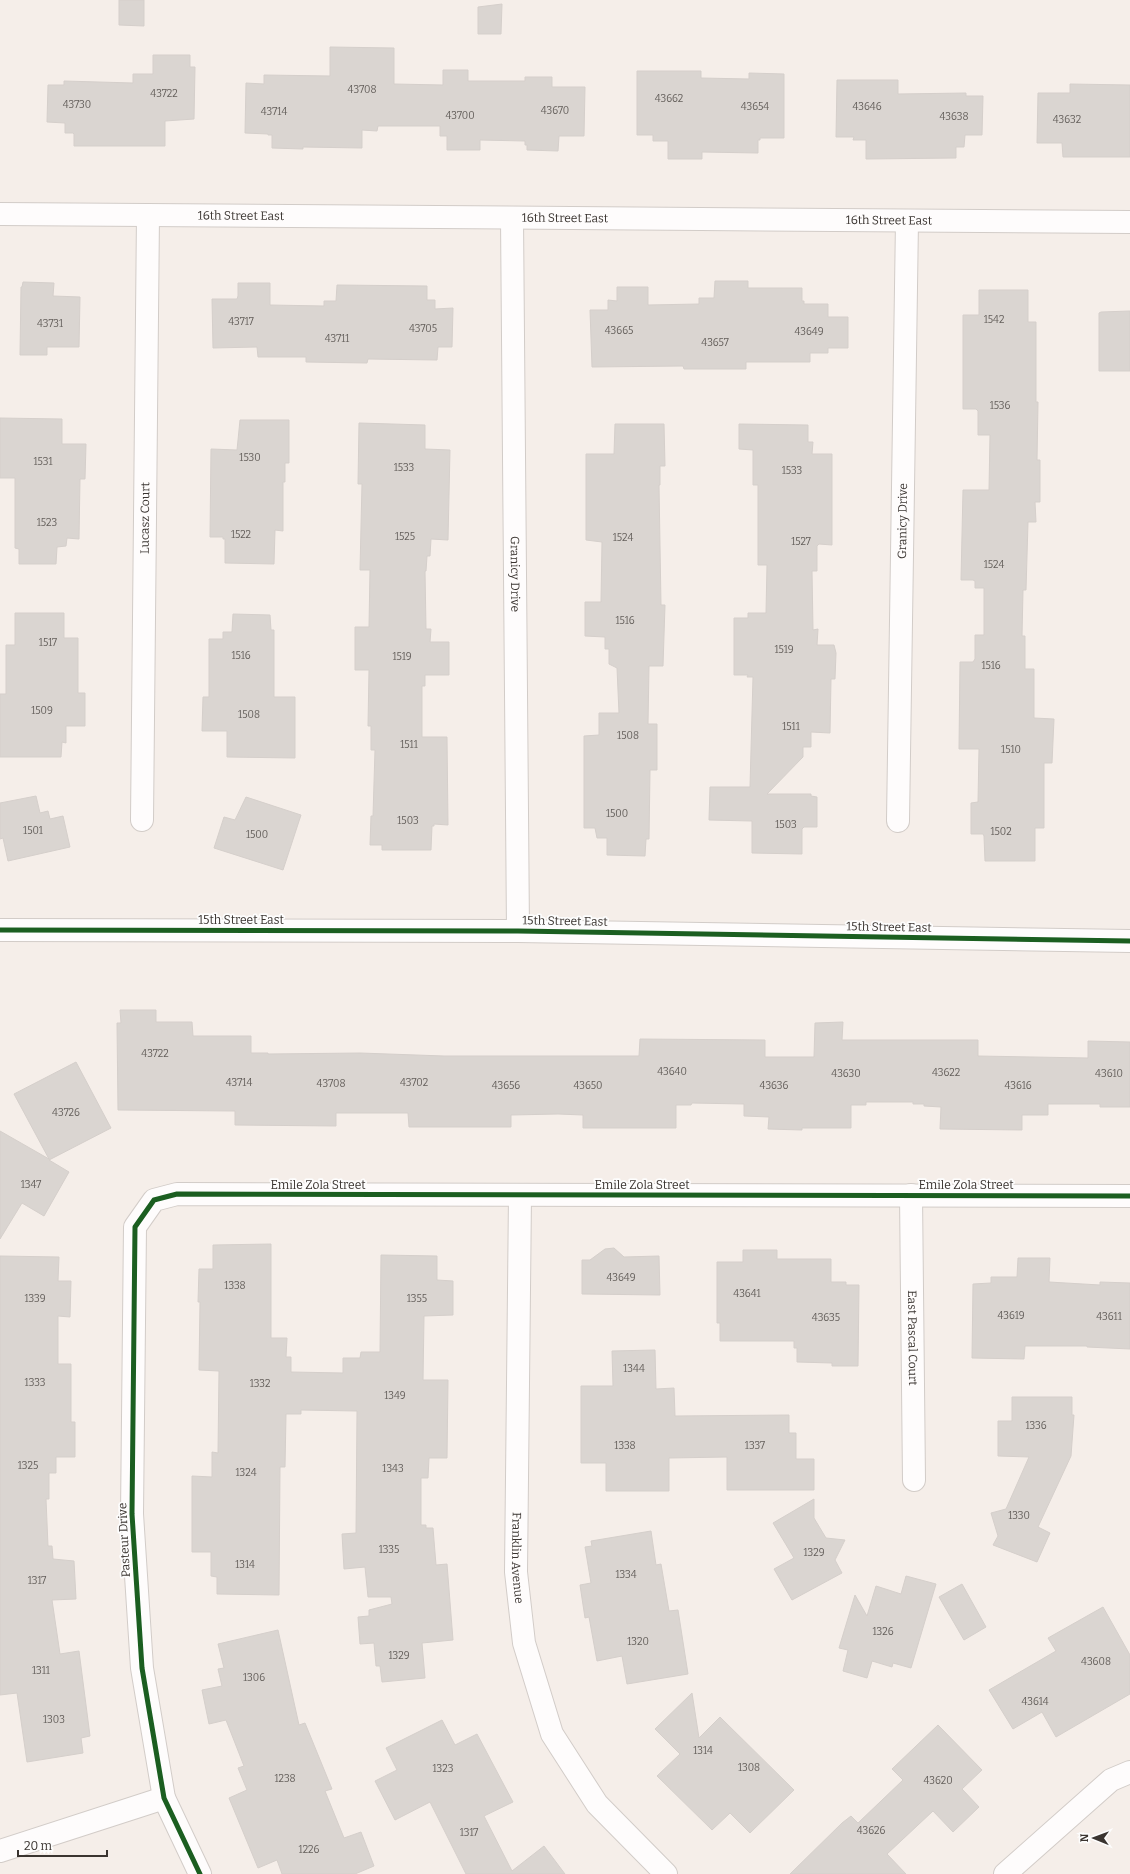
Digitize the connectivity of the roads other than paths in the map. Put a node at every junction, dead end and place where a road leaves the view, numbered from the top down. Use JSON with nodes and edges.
{"nodes":[{"id":1,"x":0,"y":214,"type":"edge"},
{"id":2,"x":148,"y":215,"type":"junction"},
{"id":3,"x":512,"y":218,"type":"junction"},
{"id":4,"x":907,"y":221,"type":"junction"},
{"id":5,"x":1130,"y":222,"type":"edge"},
{"id":6,"x":142,"y":820,"type":"dead end"},
{"id":7,"x":898,"y":821,"type":"dead end"},
{"id":8,"x":0,"y":930,"type":"edge"},
{"id":9,"x":518,"y":930,"type":"junction"},
{"id":10,"x":1130,"y":941,"type":"edge"},
{"id":11,"x":520,"y":1195,"type":"junction"},
{"id":12,"x":911,"y":1195,"type":"junction"},
{"id":13,"x":1130,"y":1196,"type":"edge"},
{"id":14,"x":154,"y":1200,"type":"joint"},
{"id":15,"x":914,"y":1480,"type":"dead end"},
{"id":16,"x":1130,"y":1772,"type":"edge"},
{"id":17,"x":164,"y":1798,"type":"junction"},
{"id":18,"x":0,"y":1851,"type":"edge"},
{"id":19,"x":200,"y":1874,"type":"edge"},
{"id":20,"x":666,"y":1874,"type":"edge"},
{"id":21,"x":1005,"y":1874,"type":"edge"}],
"edges":[{"from":1,"to":2,"type":"street","name":"16th Street East"},
{"from":2,"to":3,"type":"street","name":"16th Street East"},
{"from":2,"to":6,"type":"street","name":"Lucasz Court"},
{"from":3,"to":4,"type":"street","name":"16th Street East"},
{"from":3,"to":9,"type":"street","name":"Granicy Drive"},
{"from":4,"to":5,"type":"street","name":"16th Street East"},
{"from":4,"to":7,"type":"street","name":"Granicy Drive"},
{"from":8,"to":9,"type":"street","name":"15th Street East"},
{"from":9,"to":10,"type":"street","name":"15th Street East"},
{"from":11,"to":12,"type":"street","name":"Emile Zola Street"},
{"from":11,"to":14,"type":"street","name":"Emile Zola Street"},
{"from":11,"to":20,"type":"street","name":"Franklin Avenue"},
{"from":12,"to":13,"type":"street","name":"Emile Zola Street"},
{"from":12,"to":15,"type":"street","name":"East Pascal Court"},
{"from":14,"to":17,"type":"street","name":"Pasteur Drive"},
{"from":16,"to":21,"type":"street"},
{"from":17,"to":18,"type":"street"},
{"from":17,"to":19,"type":"street","name":"Pasteur Drive"}]}
